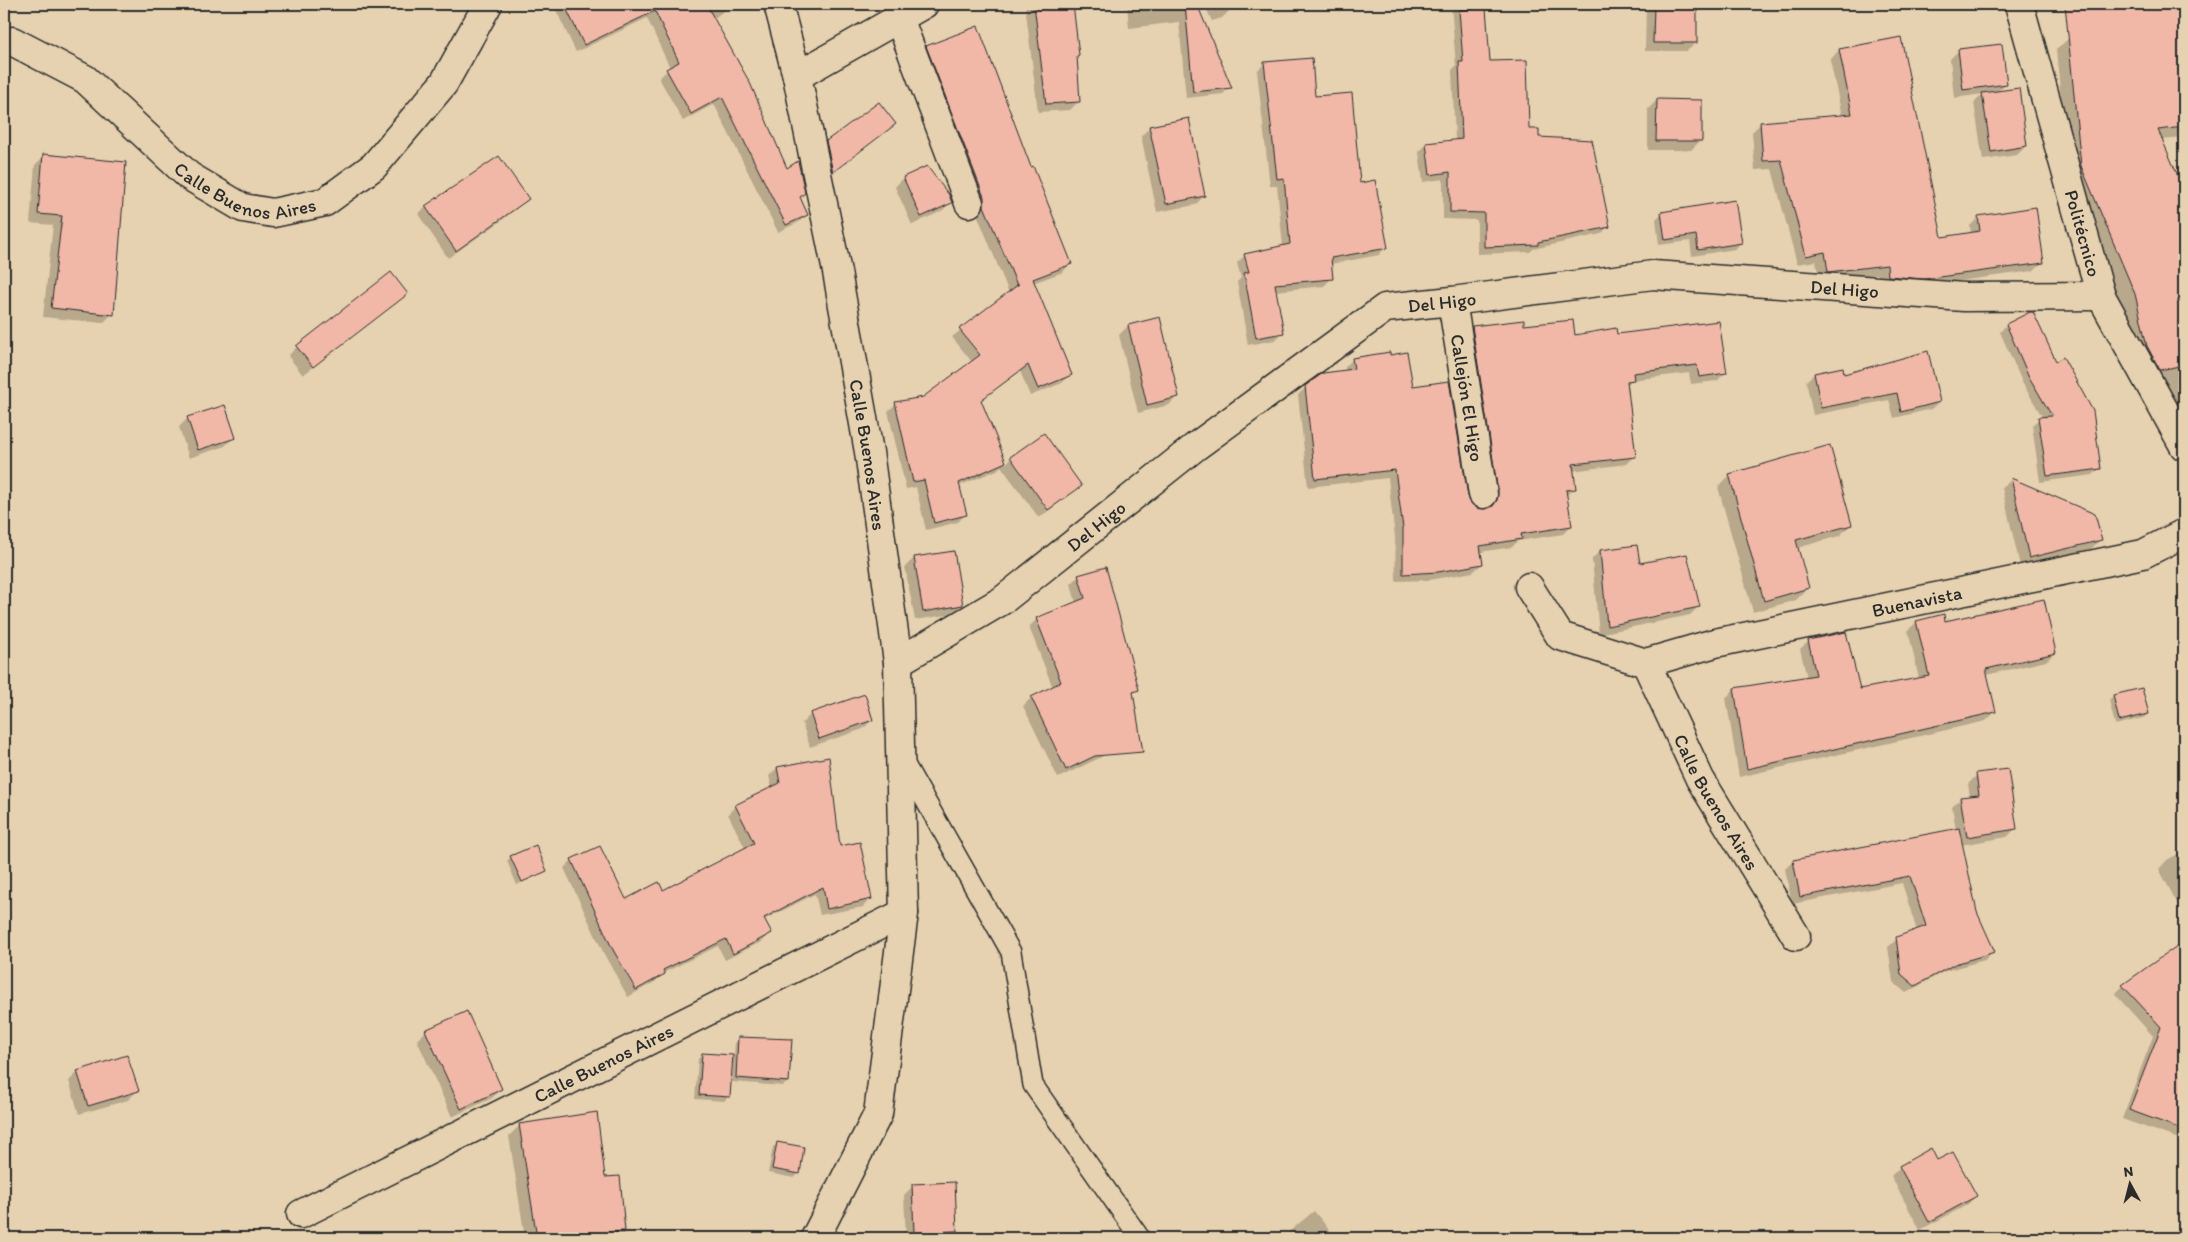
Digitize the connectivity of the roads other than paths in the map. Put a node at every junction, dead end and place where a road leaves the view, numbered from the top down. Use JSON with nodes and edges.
{"nodes":[{"id":1,"x":488,"y":4,"type":"edge"},
{"id":2,"x":778,"y":4,"type":"edge"},
{"id":3,"x":924,"y":4,"type":"edge"},
{"id":4,"x":2019,"y":4,"type":"edge"},
{"id":5,"x":899,"y":18,"type":"junction"},
{"id":6,"x":12,"y":40,"type":"dead end"},
{"id":7,"x":797,"y":76,"type":"junction"},
{"id":8,"x":969,"y":203,"type":"dead end"},
{"id":9,"x":2101,"y":296,"type":"junction"},
{"id":10,"x":1452,"y":301,"type":"junction"},
{"id":11,"x":2184,"y":446,"type":"edge"},
{"id":12,"x":1484,"y":494,"type":"dead end"},
{"id":13,"x":2184,"y":533,"type":"edge"},
{"id":14,"x":1529,"y":587,"type":"dead end"},
{"id":15,"x":898,"y":662,"type":"junction"},
{"id":16,"x":1646,"y":663,"type":"junction"},
{"id":17,"x":900,"y":756,"type":"junction"},
{"id":18,"x":904,"y":914,"type":"junction"},
{"id":19,"x":1796,"y":936,"type":"dead end"},
{"id":20,"x":301,"y":1214,"type":"dead end"},
{"id":21,"x":815,"y":1238,"type":"edge"},
{"id":22,"x":1140,"y":1238,"type":"edge"}],
"edges":[{"from":1,"to":6,"type":"street","name":"Calle Buenos Aires"},
{"from":2,"to":7,"type":"street","name":"Calle Buenos Aires"},
{"from":3,"to":5,"type":"street"},
{"from":4,"to":9,"type":"street","name":"Politécnico"},
{"from":5,"to":7,"type":"street"},
{"from":5,"to":8,"type":"street"},
{"from":7,"to":15,"type":"street","name":"Calle Buenos Aires"},
{"from":9,"to":10,"type":"street","name":"Del Higo"},
{"from":9,"to":11,"type":"street","name":"Politécnico"},
{"from":10,"to":12,"type":"street","name":"Callejón El Higo"},
{"from":10,"to":15,"type":"street","name":"Del Higo"},
{"from":13,"to":16,"type":"street","name":"Buenavista"},
{"from":14,"to":16,"type":"street"},
{"from":15,"to":17,"type":"street","name":"Calle Buenos Aires"},
{"from":16,"to":19,"type":"street","name":"Calle Buenos Aires"},
{"from":17,"to":18,"type":"street","name":"Calle Buenos Aires"},
{"from":17,"to":22,"type":"lane"},
{"from":18,"to":20,"type":"street","name":"Calle Buenos Aires"},
{"from":18,"to":21,"type":"street","name":"Calle Buenos Aires"}]}
